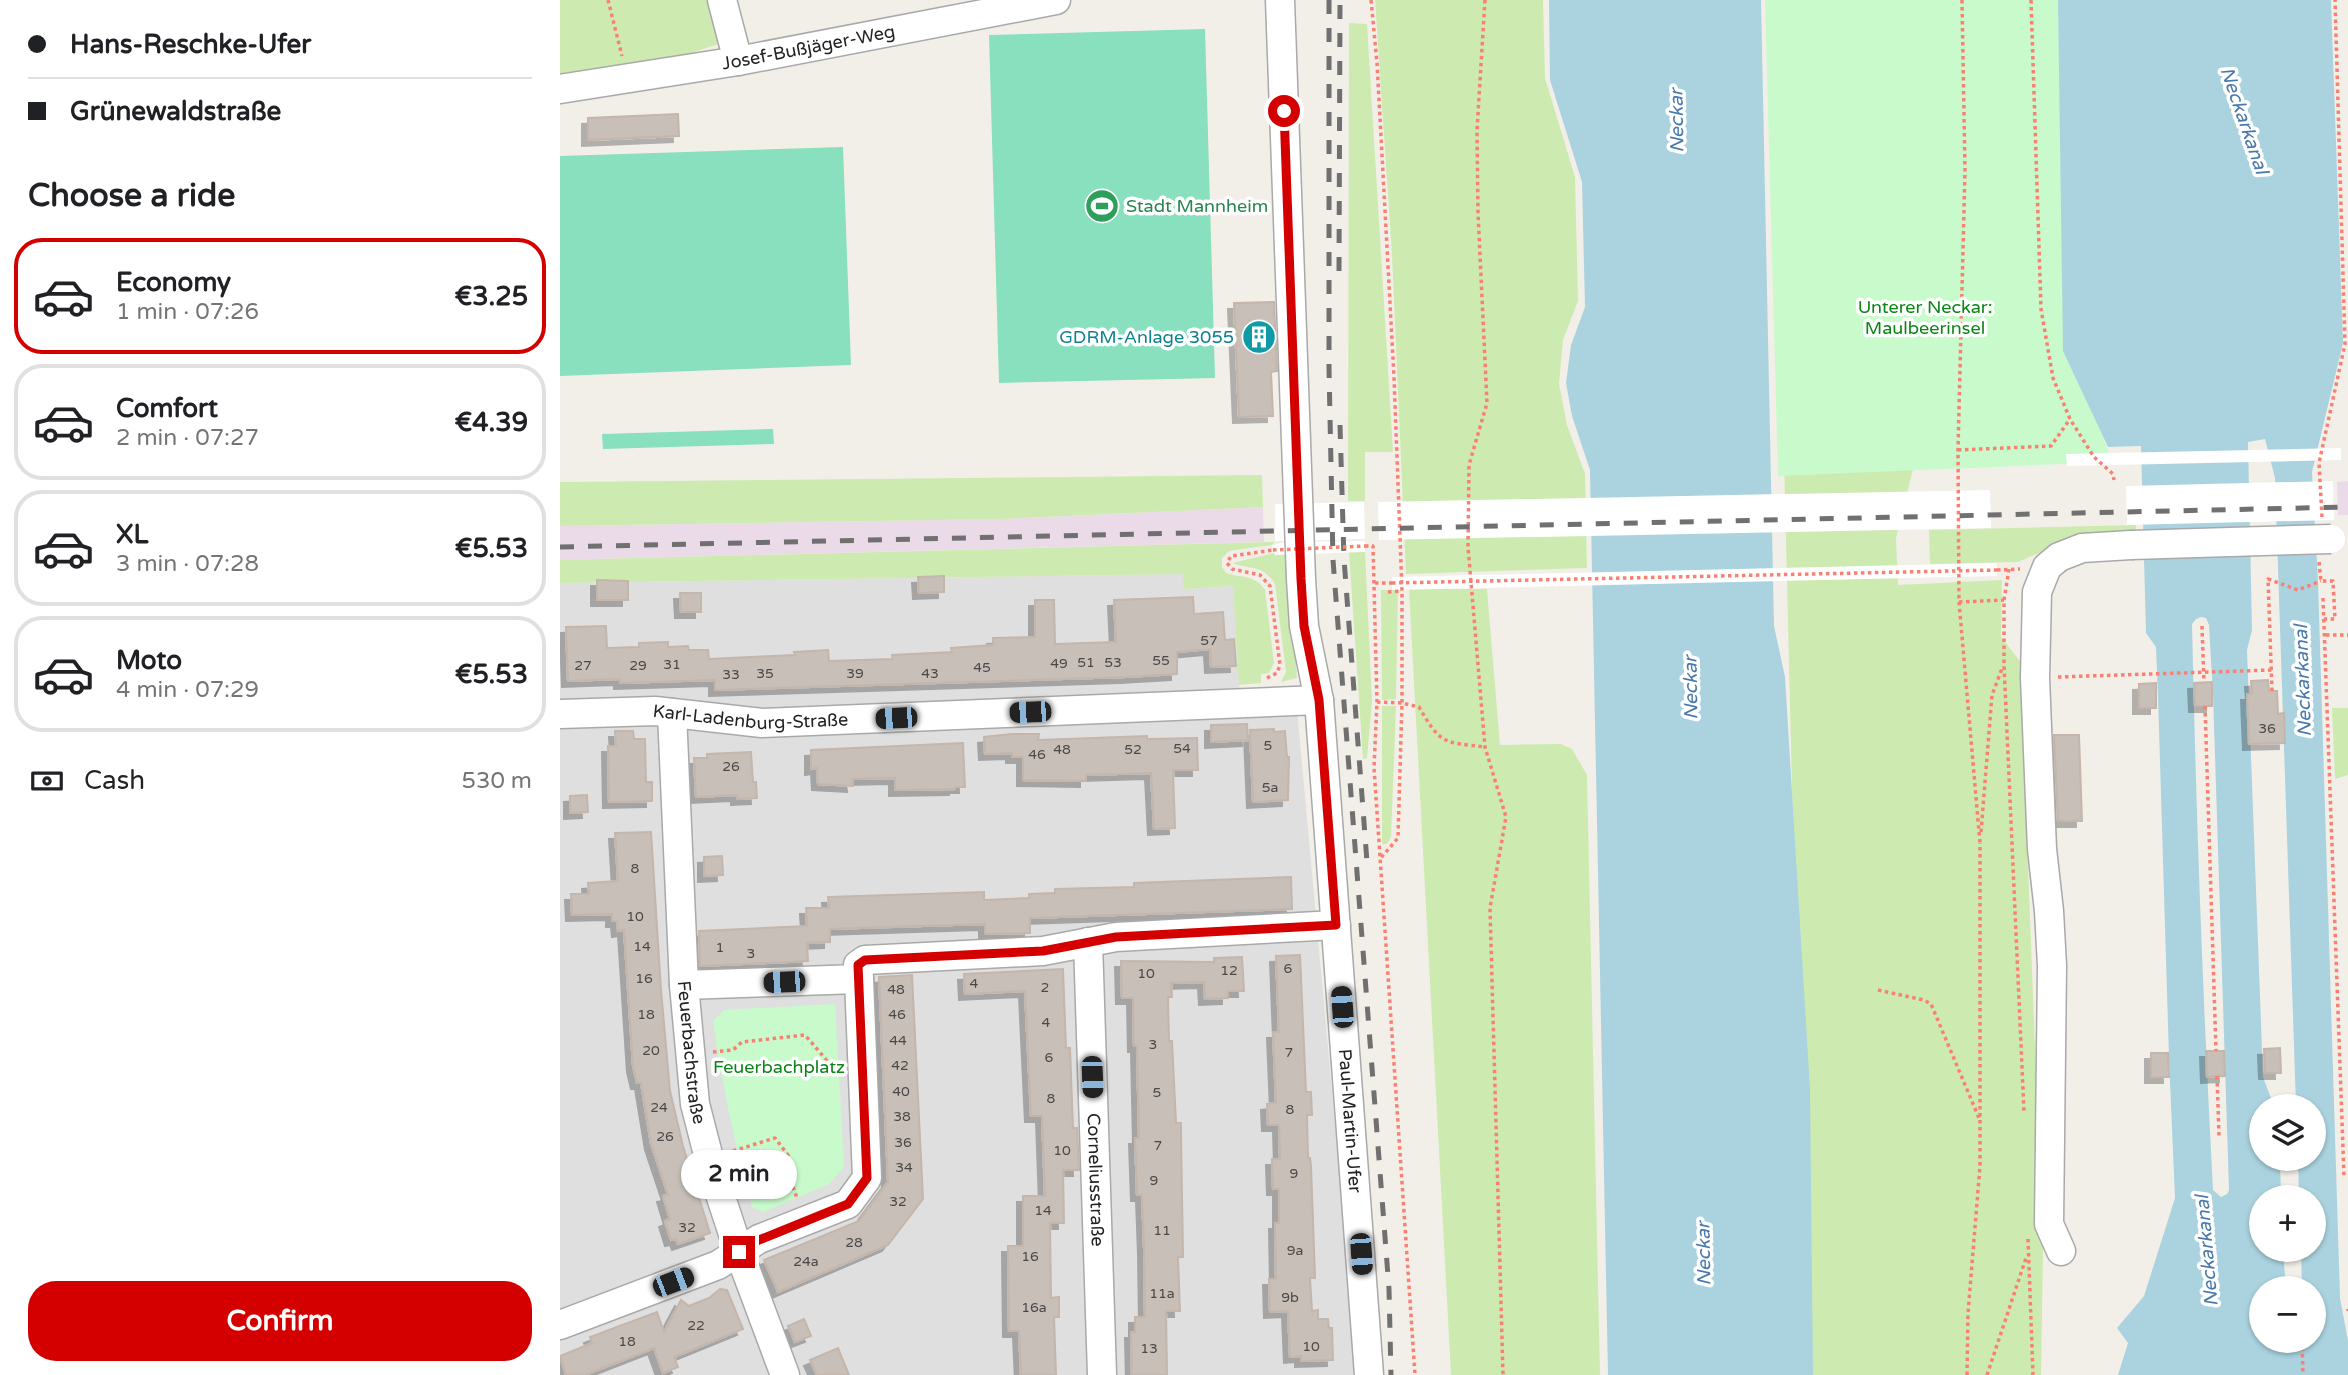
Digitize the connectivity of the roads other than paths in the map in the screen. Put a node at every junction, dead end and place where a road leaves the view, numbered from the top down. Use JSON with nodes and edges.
{"nodes":[{"id":1,"x":723,"y":0,"type":"edge"},
{"id":2,"x":1056,"y":0,"type":"edge"},
{"id":3,"x":1280,"y":0,"type":"edge"},
{"id":4,"x":738,"y":61,"type":"junction"},
{"id":5,"x":560,"y":89,"type":"edge"},
{"id":6,"x":2334,"y":535,"type":"edge"},
{"id":7,"x":1319,"y":700,"type":"junction"},
{"id":8,"x":560,"y":713,"type":"edge"},
{"id":9,"x":672,"y":713,"type":"junction"},
{"id":10,"x":1336,"y":925,"type":"junction"},
{"id":11,"x":1088,"y":942,"type":"junction"},
{"id":12,"x":859,"y":979,"type":"junction"},
{"id":13,"x":684,"y":985,"type":"junction"},
{"id":14,"x":2061,"y":1251,"type":"dead end"},
{"id":15,"x":739,"y":1252,"type":"junction"},
{"id":16,"x":560,"y":1325,"type":"edge"},
{"id":17,"x":785,"y":1375,"type":"edge"},
{"id":18,"x":1102,"y":1375,"type":"edge"},
{"id":19,"x":1369,"y":1375,"type":"edge"}],
"edges":[{"from":1,"to":4,"type":"street"},
{"from":2,"to":4,"type":"street","name":"Josef-Bußjäger-Weg"},
{"from":3,"to":7,"type":"street","name":"Paul-Martin-Ufer"},
{"from":4,"to":5,"type":"street","name":"Josef-Bußjäger-Weg"},
{"from":6,"to":14,"type":"street","bridge":true},
{"from":7,"to":9,"type":"street","name":"Karl-Ladenburg-Straße"},
{"from":7,"to":10,"type":"street","name":"Paul-Martin-Ufer"},
{"from":8,"to":9,"type":"street","name":"Karl-Ladenburg-Straße"},
{"from":9,"to":13,"type":"street","name":"Feuerbachstraße"},
{"from":10,"to":11,"type":"street"},
{"from":10,"to":19,"type":"street","name":"Paul-Martin-Ufer"},
{"from":11,"to":12,"type":"street"},
{"from":11,"to":18,"type":"street","name":"Corneliusstraße"},
{"from":12,"to":13,"type":"street"},
{"from":12,"to":15,"type":"street"},
{"from":13,"to":15,"type":"street","name":"Feuerbachstraße"},
{"from":15,"to":16,"type":"street"},
{"from":15,"to":17,"type":"street","name":"Feuerbachstraße"}]}
